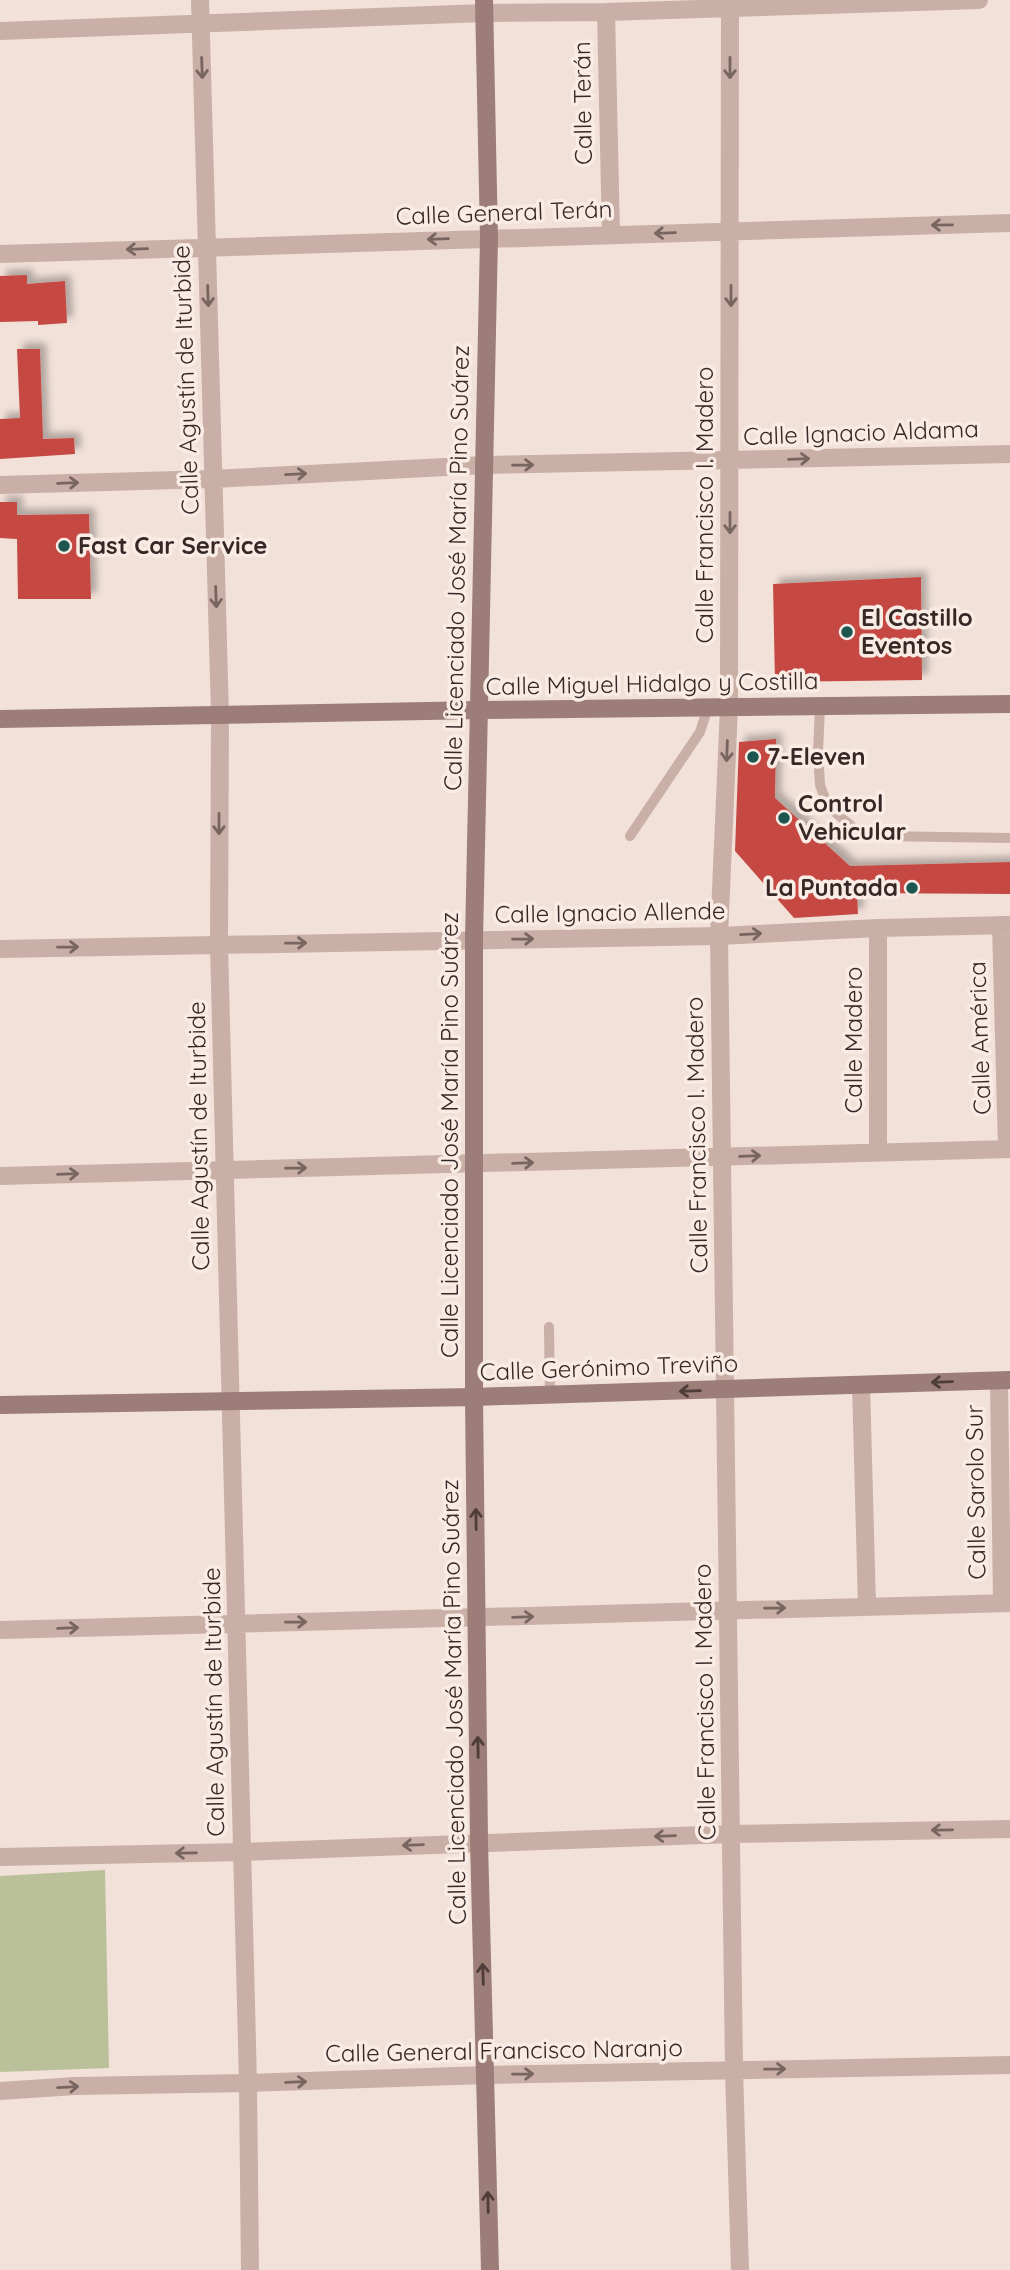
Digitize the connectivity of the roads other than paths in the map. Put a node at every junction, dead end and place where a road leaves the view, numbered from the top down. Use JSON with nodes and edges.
{"nodes":[{"id":1,"x":200,"y":0,"type":"edge"},
{"id":2,"x":979,"y":0,"type":"edge"},
{"id":3,"x":730,"y":4,"type":"edge"},
{"id":4,"x":484,"y":6,"type":"edge"},
{"id":5,"x":606,"y":12,"type":"junction"},
{"id":6,"x":201,"y":23,"type":"junction"},
{"id":7,"x":0,"y":31,"type":"edge"},
{"id":8,"x":1010,"y":223,"type":"edge"},
{"id":9,"x":731,"y":230,"type":"junction"},
{"id":10,"x":611,"y":235,"type":"junction"},
{"id":11,"x":489,"y":238,"type":"junction"},
{"id":12,"x":207,"y":247,"type":"junction"},
{"id":13,"x":0,"y":254,"type":"edge"},
{"id":14,"x":1010,"y":454,"type":"edge"},
{"id":15,"x":730,"y":461,"type":"junction"},
{"id":16,"x":484,"y":465,"type":"junction"},
{"id":17,"x":213,"y":478,"type":"junction"},
{"id":18,"x":0,"y":485,"type":"edge"},
{"id":19,"x":1010,"y":704,"type":"edge"},
{"id":20,"x":820,"y":706,"type":"junction"},
{"id":21,"x":708,"y":707,"type":"junction"},
{"id":22,"x":729,"y":707,"type":"junction"},
{"id":23,"x":479,"y":710,"type":"junction"},
{"id":24,"x":220,"y":715,"type":"junction"},
{"id":25,"x":0,"y":719,"type":"edge"},
{"id":26,"x":630,"y":836,"type":"dead end"},
{"id":27,"x":1010,"y":838,"type":"edge"},
{"id":28,"x":1005,"y":925,"type":"edge"},
{"id":29,"x":878,"y":928,"type":"junction"},
{"id":30,"x":719,"y":936,"type":"junction"},
{"id":31,"x":474,"y":940,"type":"junction"},
{"id":32,"x":219,"y":945,"type":"junction"},
{"id":33,"x":0,"y":949,"type":"edge"},
{"id":34,"x":1009,"y":1149,"type":"edge"},
{"id":35,"x":878,"y":1152,"type":"junction"},
{"id":36,"x":722,"y":1157,"type":"junction"},
{"id":37,"x":474,"y":1164,"type":"junction"},
{"id":38,"x":224,"y":1169,"type":"junction"},
{"id":39,"x":0,"y":1176,"type":"edge"},
{"id":40,"x":549,"y":1327,"type":"dead end"},
{"id":41,"x":1005,"y":1381,"type":"edge"},
{"id":42,"x":862,"y":1385,"type":"junction"},
{"id":43,"x":725,"y":1390,"type":"junction"},
{"id":44,"x":550,"y":1395,"type":"junction"},
{"id":45,"x":474,"y":1397,"type":"junction"},
{"id":46,"x":231,"y":1401,"type":"junction"},
{"id":47,"x":0,"y":1405,"type":"edge"},
{"id":48,"x":1006,"y":1602,"type":"edge"},
{"id":49,"x":867,"y":1606,"type":"junction"},
{"id":50,"x":729,"y":1609,"type":"junction"},
{"id":51,"x":477,"y":1618,"type":"junction"},
{"id":52,"x":237,"y":1623,"type":"junction"},
{"id":53,"x":0,"y":1630,"type":"edge"},
{"id":54,"x":1010,"y":1829,"type":"edge"},
{"id":55,"x":731,"y":1834,"type":"junction"},
{"id":56,"x":479,"y":1842,"type":"junction"},
{"id":57,"x":243,"y":1852,"type":"junction"},
{"id":58,"x":0,"y":1857,"type":"edge"},
{"id":59,"x":1010,"y":2065,"type":"edge"},
{"id":60,"x":734,"y":2070,"type":"junction"},
{"id":61,"x":486,"y":2075,"type":"junction"},
{"id":62,"x":248,"y":2083,"type":"junction"},
{"id":63,"x":0,"y":2091,"type":"edge"},
{"id":64,"x":250,"y":2270,"type":"edge"},
{"id":65,"x":489,"y":2270,"type":"edge"},
{"id":66,"x":740,"y":2270,"type":"edge"}],
"edges":[{"from":1,"to":6,"type":"street","name":"Calle Agustín de Iturbide"},
{"from":2,"to":3,"type":"street"},
{"from":3,"to":5,"type":"street"},
{"from":3,"to":9,"type":"street","name":"Calle Francisco I. Madero","one_way":true},
{"from":4,"to":5,"type":"street"},
{"from":4,"to":6,"type":"street"},
{"from":4,"to":11,"type":"street","name":"Calle Licenciado José María Pino Suárez"},
{"from":5,"to":10,"type":"street","name":"Calle Terán"},
{"from":6,"to":7,"type":"street"},
{"from":6,"to":12,"type":"street","name":"Calle Agustín de Iturbide","one_way":true},
{"from":8,"to":9,"type":"street","name":"Calle General Terán","one_way":true},
{"from":9,"to":10,"type":"street","name":"Calle General Terán","one_way":true},
{"from":9,"to":15,"type":"street","name":"Calle Francisco I. Madero","one_way":true},
{"from":10,"to":11,"type":"street","name":"Calle General Terán"},
{"from":11,"to":12,"type":"street","name":"Calle General Terán","one_way":true},
{"from":11,"to":16,"type":"street","name":"Calle Licenciado José María Pino Suárez"},
{"from":12,"to":13,"type":"street","name":"Calle General Terán","one_way":true},
{"from":12,"to":17,"type":"street","name":"Calle Agustín de Iturbide","one_way":true},
{"from":15,"to":14,"type":"street","name":"Calle Ignacio Aldama","one_way":true},
{"from":16,"to":15,"type":"street","name":"Calle Ignacio Aldama","one_way":true},
{"from":15,"to":22,"type":"street","name":"Calle Francisco I. Madero","one_way":true},
{"from":17,"to":16,"type":"street","name":"Calle Ignacio Aldama","one_way":true},
{"from":16,"to":23,"type":"street","name":"Calle Licenciado José María Pino Suárez"},
{"from":18,"to":17,"type":"street","name":"Calle Ignacio Aldama","one_way":true},
{"from":17,"to":24,"type":"street","name":"Calle Agustín de Iturbide","one_way":true},
{"from":19,"to":20,"type":"street","name":"Calle Miguel Hidalgo y Costilla"},
{"from":20,"to":22,"type":"street","name":"Calle Miguel Hidalgo y Costilla"},
{"from":20,"to":27,"type":"lane"},
{"from":21,"to":22,"type":"street","name":"Calle Miguel Hidalgo y Costilla"},
{"from":21,"to":23,"type":"street","name":"Calle Miguel Hidalgo y Costilla"},
{"from":21,"to":26,"type":"lane"},
{"from":22,"to":30,"type":"street","name":"Calle Francisco I. Madero","one_way":true},
{"from":23,"to":24,"type":"street","name":"Calle Miguel Hidalgo y Costilla"},
{"from":23,"to":31,"type":"street","name":"Calle Licenciado José María Pino Suárez"},
{"from":24,"to":25,"type":"street","name":"Calle Miguel Hidalgo y Costilla"},
{"from":24,"to":32,"type":"street","name":"Calle Agustín de Iturbide","one_way":true},
{"from":28,"to":29,"type":"street","name":"Calle Ignacio Allende"},
{"from":28,"to":34,"type":"street","name":"Calle América"},
{"from":30,"to":29,"type":"street","name":"Calle Ignacio Allende","one_way":true},
{"from":29,"to":35,"type":"street","name":"Calle Madero"},
{"from":31,"to":30,"type":"street","name":"Calle Ignacio Allende","one_way":true},
{"from":30,"to":36,"type":"street","name":"Calle Francisco I. Madero"},
{"from":32,"to":31,"type":"street","name":"Calle Ignacio Allende","one_way":true},
{"from":31,"to":37,"type":"street","name":"Calle Licenciado José María Pino Suárez"},
{"from":33,"to":32,"type":"street","name":"Calle Ignacio Allende","one_way":true},
{"from":32,"to":38,"type":"street","name":"Calle Agustín de Iturbide"},
{"from":34,"to":35,"type":"street"},
{"from":36,"to":35,"type":"street","one_way":true},
{"from":37,"to":36,"type":"street","one_way":true},
{"from":36,"to":43,"type":"street","name":"Calle Francisco I. Madero"},
{"from":38,"to":37,"type":"street","one_way":true},
{"from":37,"to":45,"type":"street","name":"Calle Licenciado José María Pino Suárez"},
{"from":39,"to":38,"type":"street","one_way":true},
{"from":38,"to":46,"type":"street","name":"Calle Agustín de Iturbide"},
{"from":40,"to":44,"type":"lane"},
{"from":41,"to":42,"type":"street","name":"Calle Gerónimo Treviño","one_way":true},
{"from":41,"to":48,"type":"street","name":"Calle Sarolo Sur"},
{"from":42,"to":43,"type":"street","name":"Calle Gerónimo Treviño"},
{"from":42,"to":49,"type":"street"},
{"from":43,"to":44,"type":"street","name":"Calle Gerónimo Treviño","one_way":true},
{"from":43,"to":50,"type":"street","name":"Calle Francisco I. Madero"},
{"from":44,"to":45,"type":"street","name":"Calle Gerónimo Treviño"},
{"from":45,"to":46,"type":"street","name":"Calle Gerónimo Treviño"},
{"from":51,"to":45,"type":"street","name":"Calle Licenciado José María Pino Suárez","one_way":true},
{"from":46,"to":47,"type":"street","name":"Calle Gerónimo Treviño"},
{"from":46,"to":52,"type":"street","name":"Calle Agustín de Iturbide"},
{"from":48,"to":49,"type":"street"},
{"from":50,"to":49,"type":"street","one_way":true},
{"from":51,"to":50,"type":"street","one_way":true},
{"from":50,"to":55,"type":"street","name":"Calle Francisco I. Madero"},
{"from":52,"to":51,"type":"street","one_way":true},
{"from":56,"to":51,"type":"street","name":"Calle Licenciado José María Pino Suárez","one_way":true},
{"from":53,"to":52,"type":"street","one_way":true},
{"from":52,"to":57,"type":"street","name":"Calle Agustín de Iturbide"},
{"from":54,"to":55,"type":"street","one_way":true},
{"from":55,"to":56,"type":"street","one_way":true},
{"from":55,"to":60,"type":"street","name":"Calle Francisco I. Madero"},
{"from":56,"to":57,"type":"street","one_way":true},
{"from":61,"to":56,"type":"street","name":"Calle Licenciado José María Pino Suárez","one_way":true},
{"from":57,"to":58,"type":"street","one_way":true},
{"from":57,"to":62,"type":"street","name":"Calle Agustín de Iturbide"},
{"from":60,"to":59,"type":"street","name":"Calle General Francisco Naranjo","one_way":true},
{"from":61,"to":60,"type":"street","name":"Calle General Francisco Naranjo","one_way":true},
{"from":60,"to":66,"type":"street","name":"Calle Francisco I. Madero"},
{"from":62,"to":61,"type":"street","name":"Calle General Francisco Naranjo","one_way":true},
{"from":65,"to":61,"type":"street","name":"Calle Licenciado José María Pino Suárez","one_way":true},
{"from":63,"to":62,"type":"street","name":"Calle General Francisco Naranjo","one_way":true},
{"from":62,"to":64,"type":"street","name":"Calle Agustín de Iturbide"}]}
